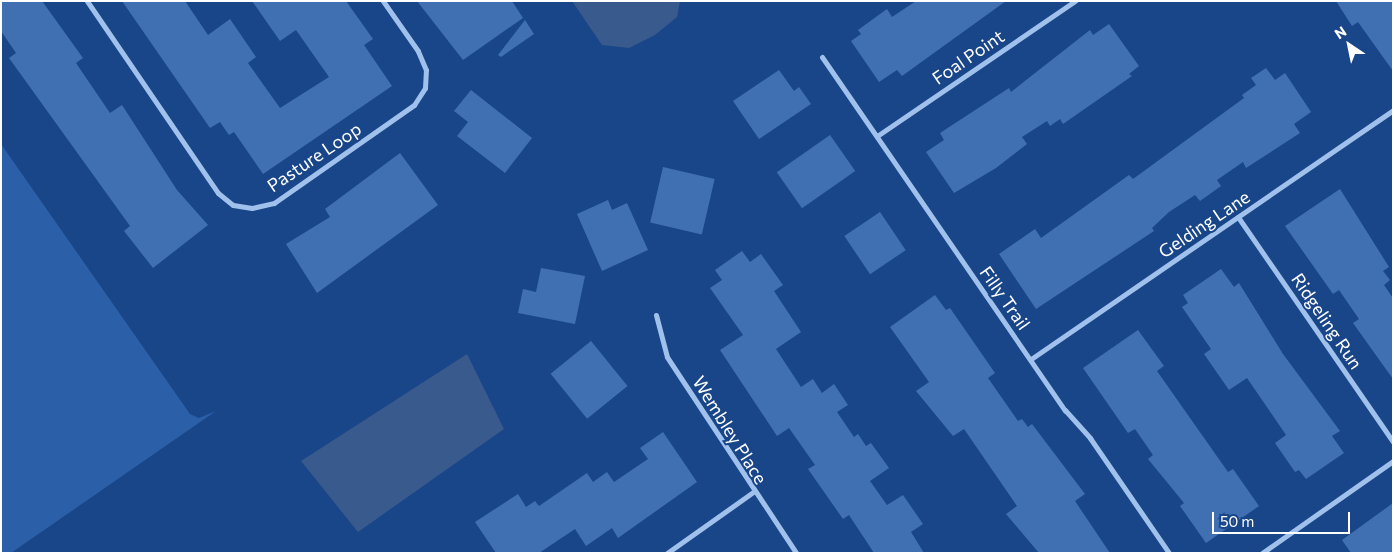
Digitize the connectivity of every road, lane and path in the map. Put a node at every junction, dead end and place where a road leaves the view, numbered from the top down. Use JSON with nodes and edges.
{"nodes":[{"id":1,"x":87,"y":1,"type":"edge"},
{"id":2,"x":383,"y":1,"type":"edge"},
{"id":3,"x":1075,"y":1,"type":"edge"},
{"id":4,"x":822,"y":57,"type":"dead end"},
{"id":5,"x":1393,"y":110,"type":"edge"},
{"id":6,"x":877,"y":136,"type":"junction"},
{"id":7,"x":1238,"y":217,"type":"junction"},
{"id":8,"x":656,"y":315,"type":"dead end"},
{"id":9,"x":1031,"y":359,"type":"junction"},
{"id":10,"x":1393,"y":442,"type":"edge"},
{"id":11,"x":1393,"y":461,"type":"edge"},
{"id":12,"x":753,"y":492,"type":"junction"},
{"id":13,"x":667,"y":553,"type":"edge"},
{"id":14,"x":796,"y":553,"type":"edge"},
{"id":15,"x":1169,"y":553,"type":"edge"},
{"id":16,"x":1262,"y":553,"type":"edge"}],
"edges":[{"from":1,"to":2,"type":"street","name":"Pasture Loop"},
{"from":3,"to":6,"type":"street","name":"Foal Point"},
{"from":4,"to":6,"type":"street","name":"Filly Trail"},
{"from":5,"to":7,"type":"street","name":"Gelding Lane"},
{"from":6,"to":9,"type":"street","name":"Filly Trail"},
{"from":7,"to":9,"type":"street","name":"Gelding Lane"},
{"from":7,"to":10,"type":"street","name":"Ridgeling Run"},
{"from":8,"to":12,"type":"street","name":"Wembley Place"},
{"from":9,"to":15,"type":"street","name":"Filly Trail"},
{"from":11,"to":16,"type":"street"},
{"from":12,"to":13,"type":"street"},
{"from":12,"to":14,"type":"street","name":"Wembley Place"}]}
